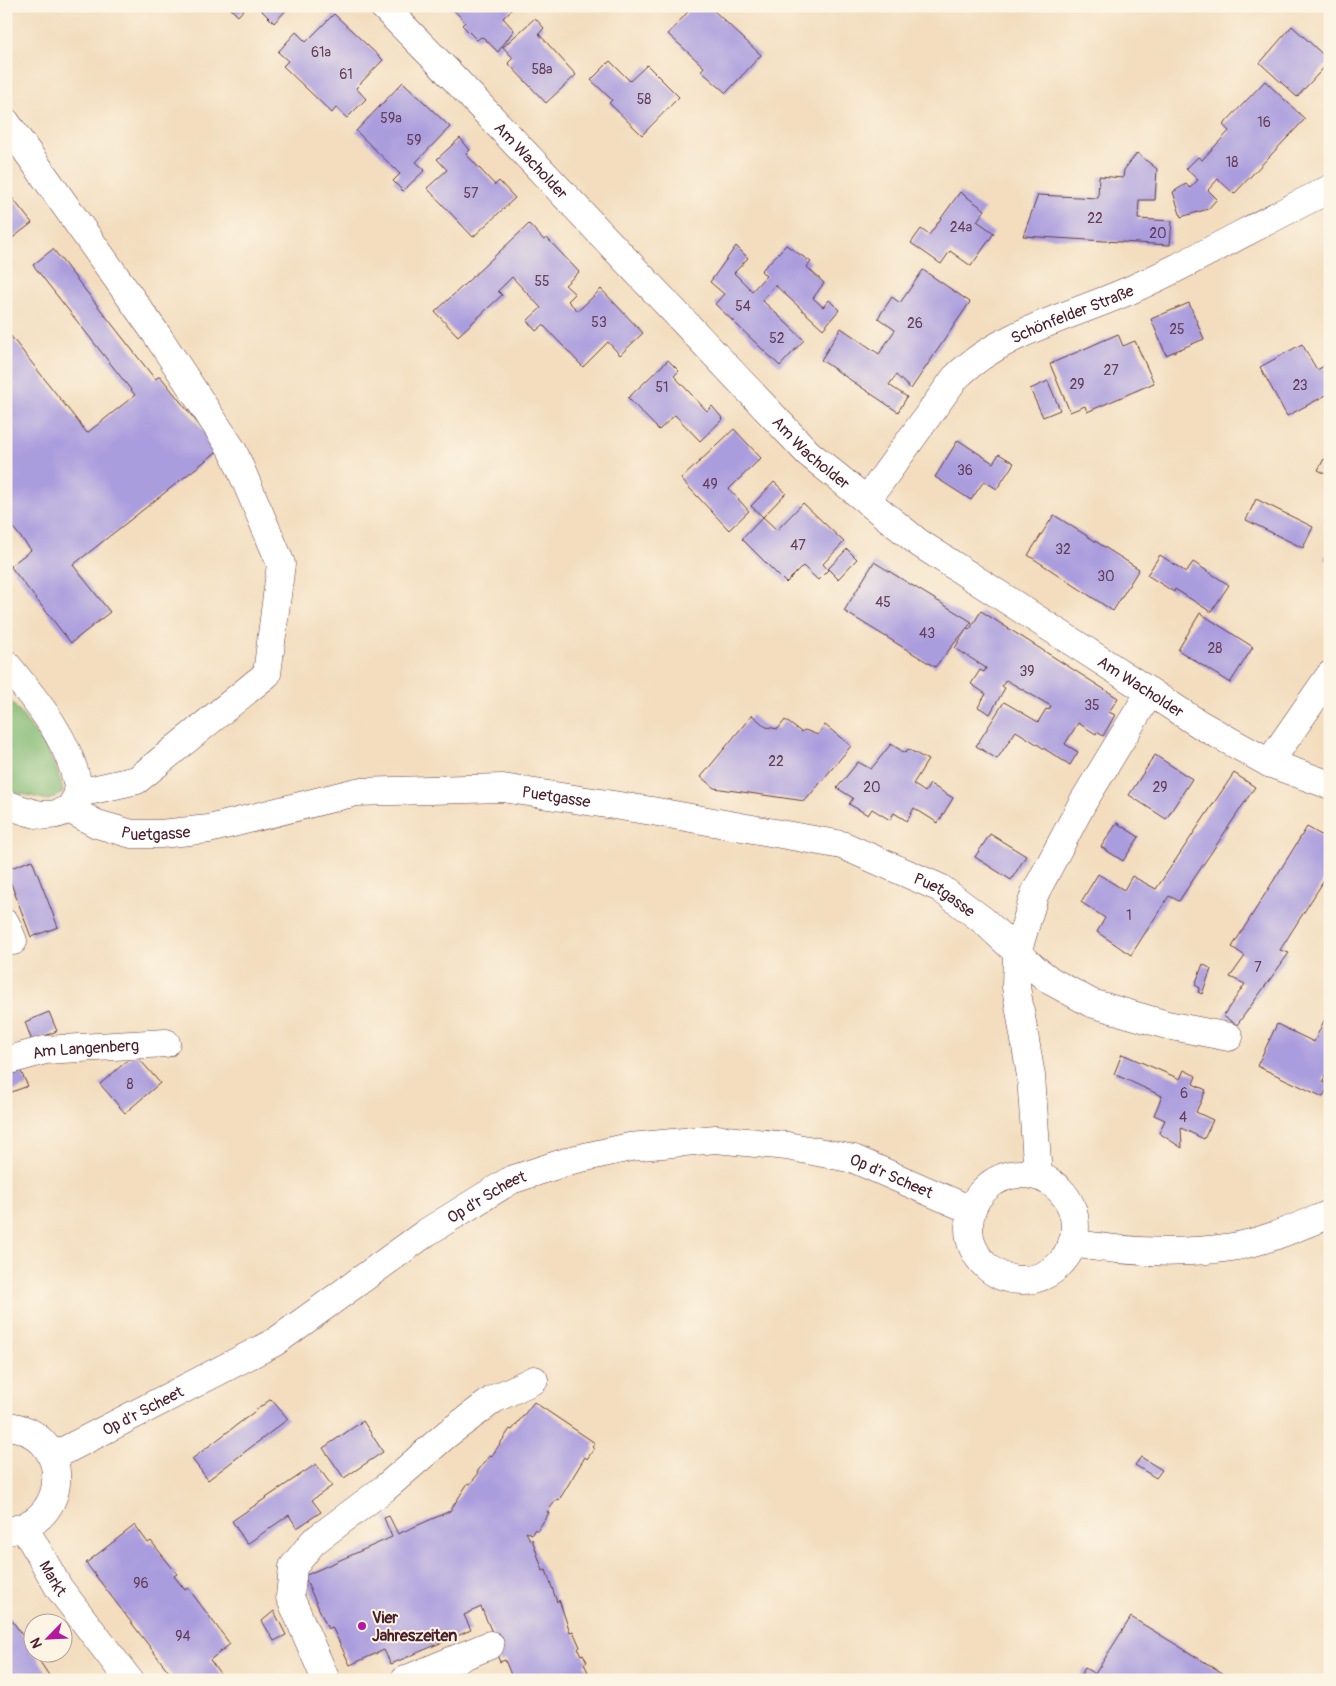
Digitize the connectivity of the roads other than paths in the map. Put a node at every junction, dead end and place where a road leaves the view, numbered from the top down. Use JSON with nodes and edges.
{"nodes":[{"id":1,"x":383,"y":6,"type":"edge"},
{"id":2,"x":6,"y":122,"type":"edge"},
{"id":3,"x":1330,"y":189,"type":"edge"},
{"id":4,"x":867,"y":500,"type":"junction"},
{"id":5,"x":6,"y":664,"type":"edge"},
{"id":6,"x":1330,"y":675,"type":"edge"},
{"id":7,"x":1150,"y":692,"type":"junction"},
{"id":8,"x":1269,"y":763,"type":"junction"},
{"id":9,"x":1330,"y":785,"type":"edge"},
{"id":10,"x":74,"y":801,"type":"junction"},
{"id":11,"x":6,"y":804,"type":"edge"},
{"id":12,"x":1017,"y":953,"type":"junction"},
{"id":13,"x":1230,"y":1037,"type":"dead end"},
{"id":14,"x":166,"y":1043,"type":"dead end"},
{"id":15,"x":6,"y":1061,"type":"edge"},
{"id":16,"x":1038,"y":1176,"type":"junction"},
{"id":17,"x":971,"y":1210,"type":"junction"},
{"id":18,"x":1330,"y":1214,"type":"edge"},
{"id":19,"x":1072,"y":1243,"type":"junction"},
{"id":20,"x":534,"y":1380,"type":"dead end"},
{"id":21,"x":6,"y":1426,"type":"edge"},
{"id":22,"x":52,"y":1457,"type":"junction"},
{"id":23,"x":15,"y":1529,"type":"edge"},
{"id":24,"x":490,"y":1645,"type":"dead end"},
{"id":25,"x":124,"y":1678,"type":"edge"},
{"id":26,"x":326,"y":1680,"type":"edge"},
{"id":27,"x":405,"y":1680,"type":"edge"}],
"edges":[{"from":1,"to":4,"type":"street","name":"Am Wacholder"},
{"from":2,"to":10,"type":"street"},
{"from":3,"to":4,"type":"street","name":"Schönfelder Straße"},
{"from":4,"to":7,"type":"street","name":"Am Wacholder"},
{"from":5,"to":10,"type":"street"},
{"from":6,"to":8,"type":"street"},
{"from":7,"to":8,"type":"street","name":"Am Wacholder"},
{"from":7,"to":12,"type":"street"},
{"from":8,"to":9,"type":"street","name":"Am Wacholder"},
{"from":10,"to":11,"type":"street"},
{"from":10,"to":12,"type":"street","name":"Puetgasse"},
{"from":12,"to":13,"type":"street","name":"Puetgasse"},
{"from":12,"to":16,"type":"street"},
{"from":14,"to":15,"type":"street","name":"Am Langenberg"},
{"from":16,"to":17,"type":"street"},
{"from":16,"to":19,"type":"street"},
{"from":17,"to":19,"type":"street"},
{"from":17,"to":22,"type":"street","name":"Op d’r Scheet"},
{"from":18,"to":19,"type":"street"},
{"from":20,"to":26,"type":"street"},
{"from":21,"to":22,"type":"street"},
{"from":22,"to":23,"type":"street"},
{"from":23,"to":25,"type":"street","name":"Markt"},
{"from":24,"to":27,"type":"street"}]}
